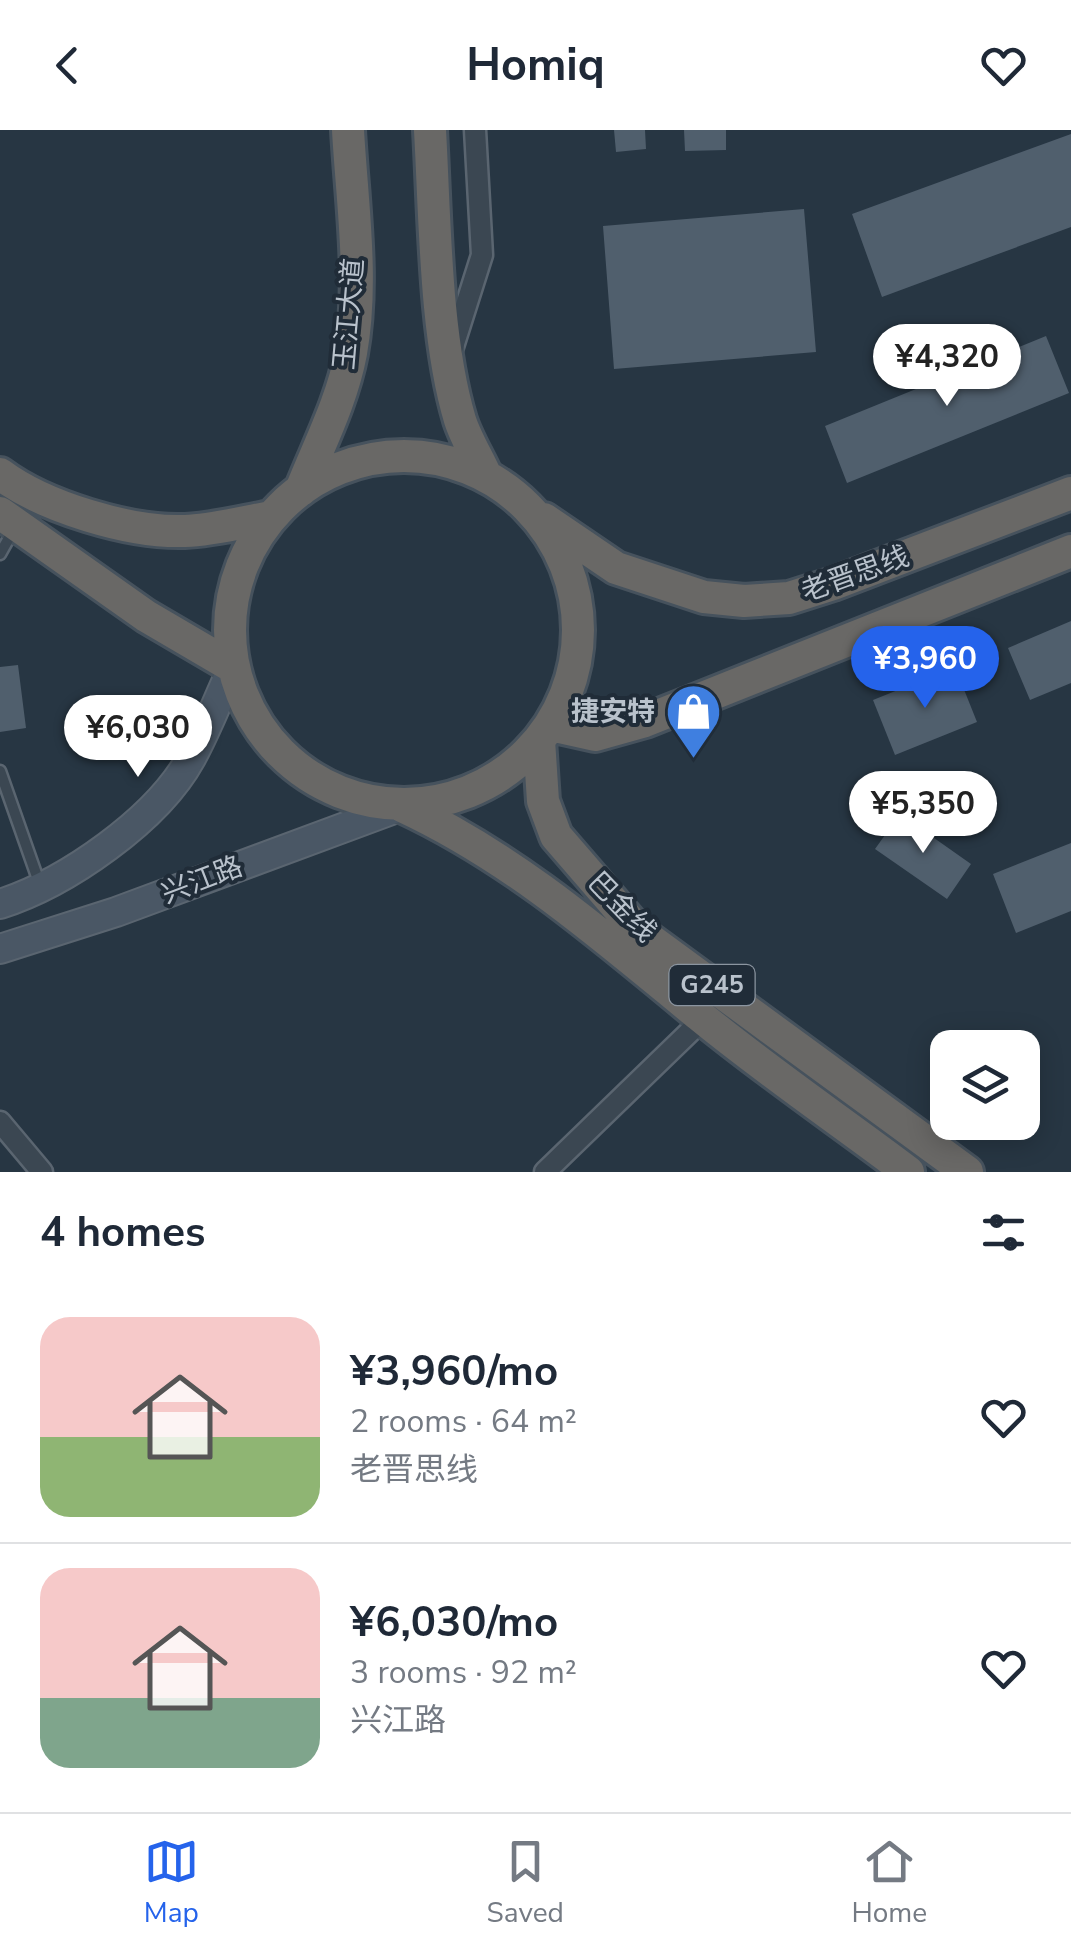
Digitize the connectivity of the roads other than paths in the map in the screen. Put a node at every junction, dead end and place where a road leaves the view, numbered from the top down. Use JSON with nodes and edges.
{"nodes":[{"id":1,"x":348,"y":130,"type":"edge"},
{"id":2,"x":430,"y":130,"type":"edge"},
{"id":3,"x":476,"y":130,"type":"edge"},
{"id":4,"x":449,"y":360,"type":"junction"},
{"id":5,"x":0,"y":474,"type":"edge"},
{"id":6,"x":486,"y":476,"type":"junction"},
{"id":7,"x":300,"y":490,"type":"junction"},
{"id":8,"x":1071,"y":493,"type":"edge"},
{"id":9,"x":531,"y":510,"type":"junction"},
{"id":10,"x":271,"y":517,"type":"junction"},
{"id":11,"x":8,"y":519,"type":"edge"},
{"id":12,"x":1071,"y":550,"type":"edge"},
{"id":13,"x":0,"y":554,"type":"edge"},
{"id":14,"x":233,"y":667,"type":"junction"},
{"id":15,"x":545,"y":732,"type":"junction"},
{"id":16,"x":0,"y":770,"type":"edge"},
{"id":17,"x":402,"y":806,"type":"junction"},
{"id":18,"x":42,"y":891,"type":"junction"},
{"id":19,"x":0,"y":904,"type":"edge"},
{"id":20,"x":0,"y":949,"type":"edge"},
{"id":21,"x":703,"y":1019,"type":"junction"},
{"id":22,"x":0,"y":1122,"type":"edge"},
{"id":23,"x":42,"y":1172,"type":"edge"},
{"id":24,"x":545,"y":1172,"type":"edge"},
{"id":25,"x":908,"y":1172,"type":"edge"},
{"id":26,"x":967,"y":1172,"type":"edge"}],
"edges":[{"from":1,"to":7,"type":"highway","name":"玉江大道"},
{"from":2,"to":4,"type":"highway"},
{"from":3,"to":4,"type":"street"},
{"from":4,"to":6,"type":"highway"},
{"from":5,"to":10,"type":"highway"},
{"from":6,"to":7,"type":"highway"},
{"from":6,"to":9,"type":"highway"},
{"from":7,"to":10,"type":"highway"},
{"from":8,"to":9,"type":"highway","name":"老晋思线"},
{"from":9,"to":15,"type":"highway"},
{"from":10,"to":14,"type":"highway"},
{"from":11,"to":13,"type":"lane"},
{"from":11,"to":14,"type":"highway"},
{"from":12,"to":15,"type":"highway","name":"老晋思线"},
{"from":14,"to":17,"type":"highway"},
{"from":14,"to":18,"type":"main road"},
{"from":15,"to":17,"type":"highway"},
{"from":15,"to":26,"type":"highway","name":"巴金线","number":"G245"},
{"from":16,"to":18,"type":"lane"},
{"from":17,"to":20,"type":"main road","name":"兴江路"},
{"from":17,"to":21,"type":"highway","name":"巴金线","number":"G245"},
{"from":18,"to":19,"type":"main road"},
{"from":21,"to":24,"type":"street"},
{"from":21,"to":25,"type":"highway","name":"巴金线","number":"G245"},
{"from":22,"to":23,"type":"street"}]}
